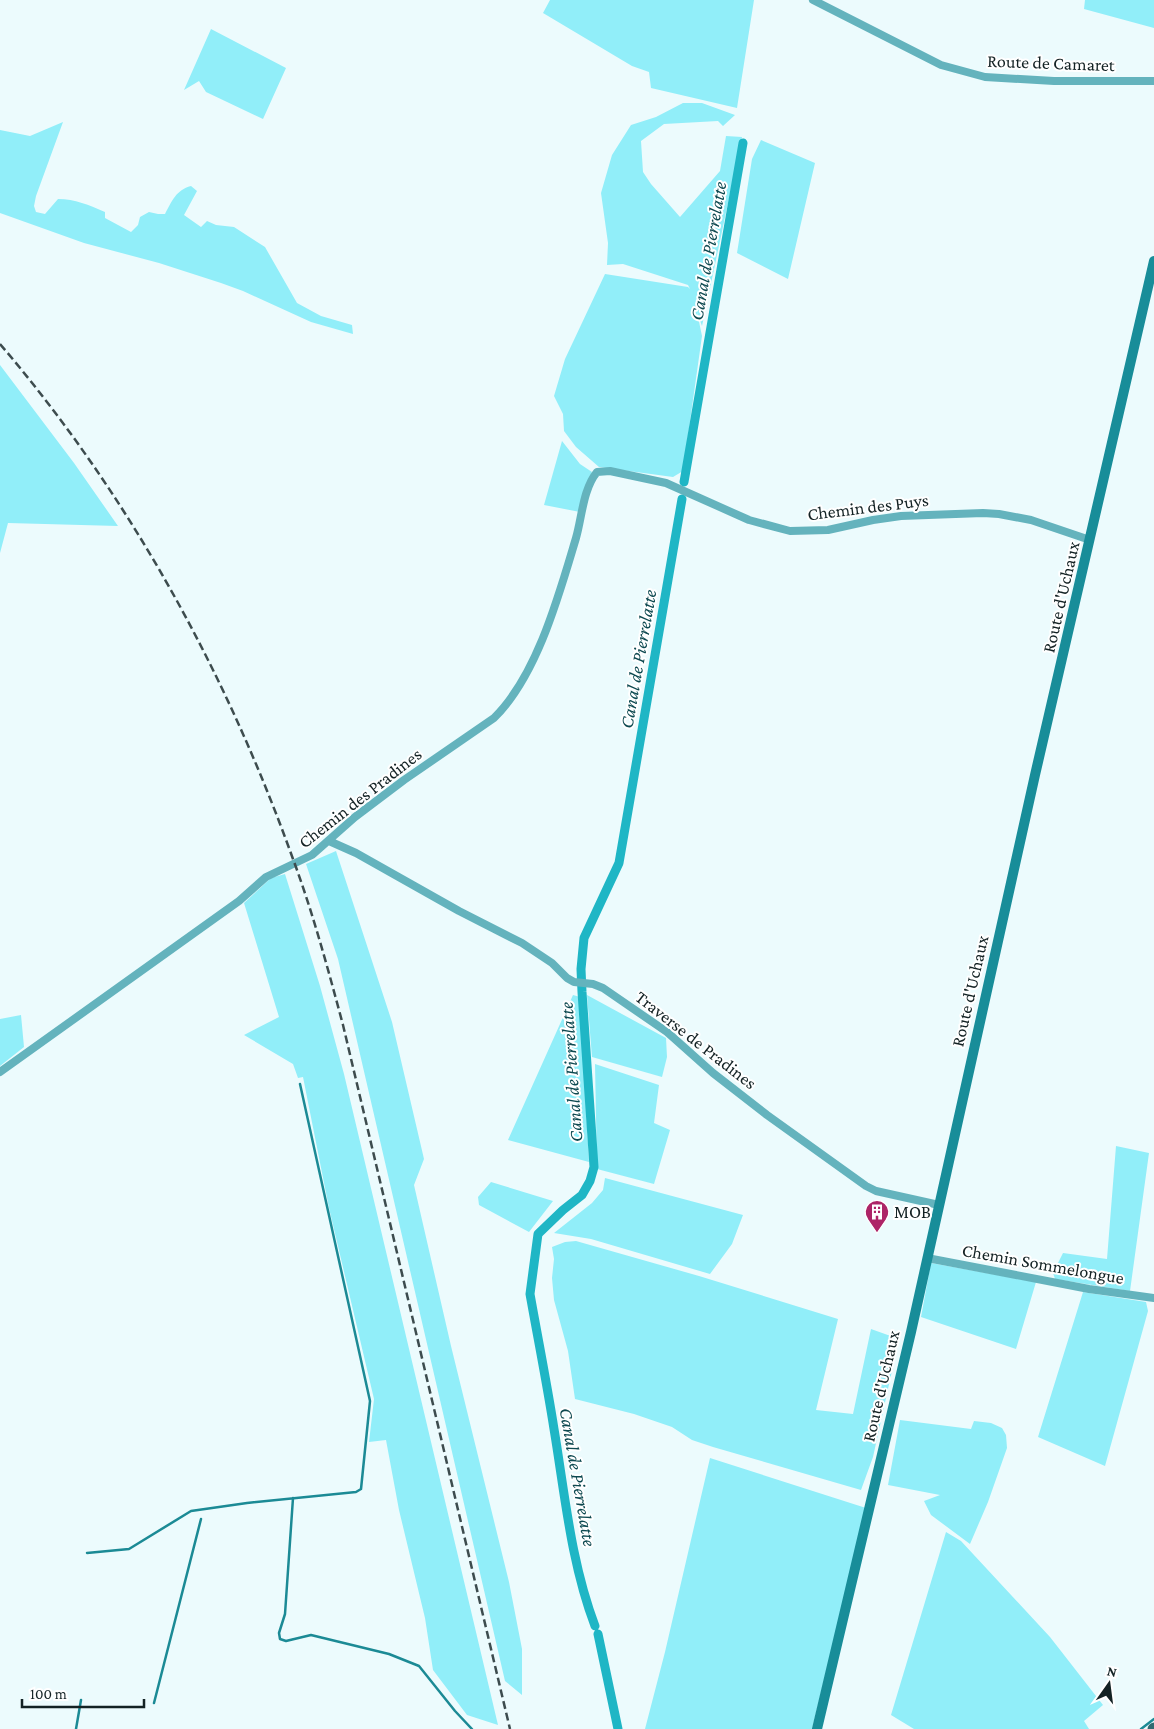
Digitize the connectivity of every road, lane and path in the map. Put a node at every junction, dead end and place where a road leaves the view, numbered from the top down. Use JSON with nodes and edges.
{"nodes":[{"id":1,"x":813,"y":0,"type":"edge"},
{"id":2,"x":1154,"y":81,"type":"edge"},
{"id":3,"x":1154,"y":261,"type":"edge"},
{"id":4,"x":597,"y":472,"type":"joint"},
{"id":5,"x":1090,"y":540,"type":"junction"},
{"id":6,"x":329,"y":841,"type":"junction"},
{"id":7,"x":0,"y":1072,"type":"edge"},
{"id":8,"x":939,"y":1205,"type":"junction"},
{"id":9,"x":927,"y":1258,"type":"junction"},
{"id":10,"x":1154,"y":1298,"type":"edge"},
{"id":11,"x":817,"y":1729,"type":"edge"}],
"edges":[{"from":1,"to":2,"type":"street","name":"Route de Camaret"},
{"from":3,"to":5,"type":"main road","name":"Route d'Uchaux"},
{"from":4,"to":5,"type":"street","name":"Chemin des Puys"},
{"from":4,"to":6,"type":"street","name":"Chemin des Pradines"},
{"from":5,"to":8,"type":"main road","name":"Route d'Uchaux"},
{"from":6,"to":7,"type":"street","name":"Chemin des Pradines"},
{"from":6,"to":8,"type":"street","name":"Traverse de Pradines"},
{"from":8,"to":9,"type":"main road","name":"Route d'Uchaux"},
{"from":9,"to":10,"type":"street","name":"Chemin Sommelongue"},
{"from":9,"to":11,"type":"main road","name":"Route d'Uchaux"}]}
